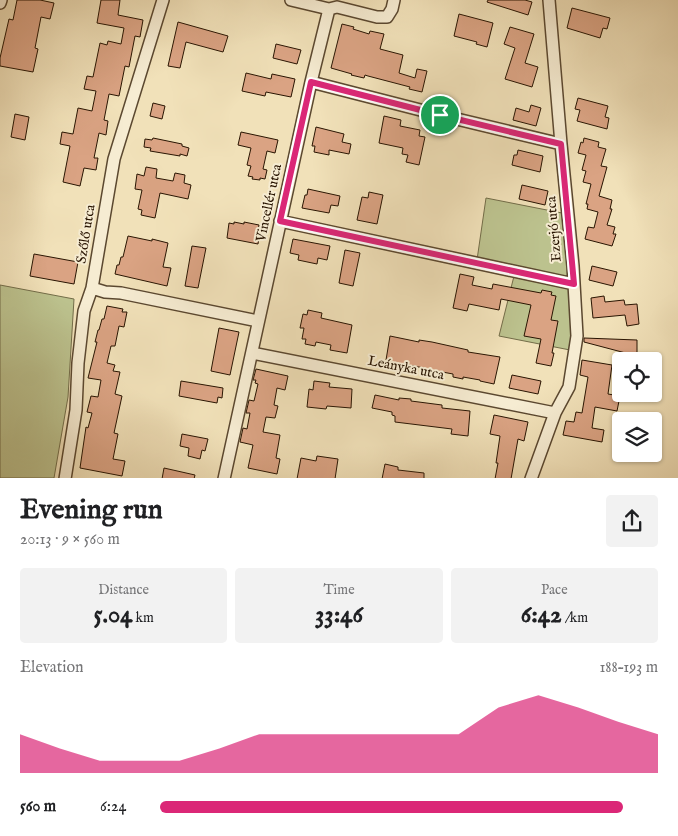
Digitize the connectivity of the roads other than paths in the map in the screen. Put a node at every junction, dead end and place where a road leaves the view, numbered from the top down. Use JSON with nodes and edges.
{"nodes":[{"id":1,"x":163,"y":0,"type":"edge"},
{"id":2,"x":291,"y":0,"type":"edge"},
{"id":3,"x":394,"y":0,"type":"edge"},
{"id":4,"x":549,"y":0,"type":"edge"},
{"id":5,"x":330,"y":9,"type":"junction"},
{"id":6,"x":311,"y":82,"type":"junction"},
{"id":7,"x":561,"y":144,"type":"junction"},
{"id":8,"x":280,"y":221,"type":"junction"},
{"id":9,"x":574,"y":284,"type":"junction"},
{"id":10,"x":92,"y":288,"type":"junction"},
{"id":11,"x":258,"y":321,"type":"junction"},
{"id":12,"x":252,"y":353,"type":"junction"},
{"id":13,"x":556,"y":413,"type":"junction"},
{"id":14,"x":64,"y":478,"type":"edge"},
{"id":15,"x":224,"y":478,"type":"edge"},
{"id":16,"x":531,"y":478,"type":"edge"}],
"edges":[{"from":1,"to":10,"type":"street","name":"Szőlő utca"},
{"from":2,"to":5,"type":"street"},
{"from":3,"to":5,"type":"street"},
{"from":4,"to":7,"type":"street","name":"Ezerjó utca"},
{"from":5,"to":6,"type":"street","name":"Vincellér utca"},
{"from":6,"to":7,"type":"street"},
{"from":6,"to":8,"type":"street","name":"Vincellér utca"},
{"from":7,"to":9,"type":"street","name":"Ezerjó utca"},
{"from":8,"to":9,"type":"street"},
{"from":8,"to":11,"type":"street","name":"Vincellér utca"},
{"from":9,"to":13,"type":"street","name":"Ezerjó utca"},
{"from":10,"to":11,"type":"street"},
{"from":10,"to":14,"type":"street","name":"Szőlő utca"},
{"from":11,"to":12,"type":"street","name":"Vincellér utca"},
{"from":12,"to":13,"type":"street","name":"Leányka utca"},
{"from":12,"to":15,"type":"street","name":"Vincellér utca"},
{"from":13,"to":16,"type":"street","name":"Ezerjó utca"}]}
